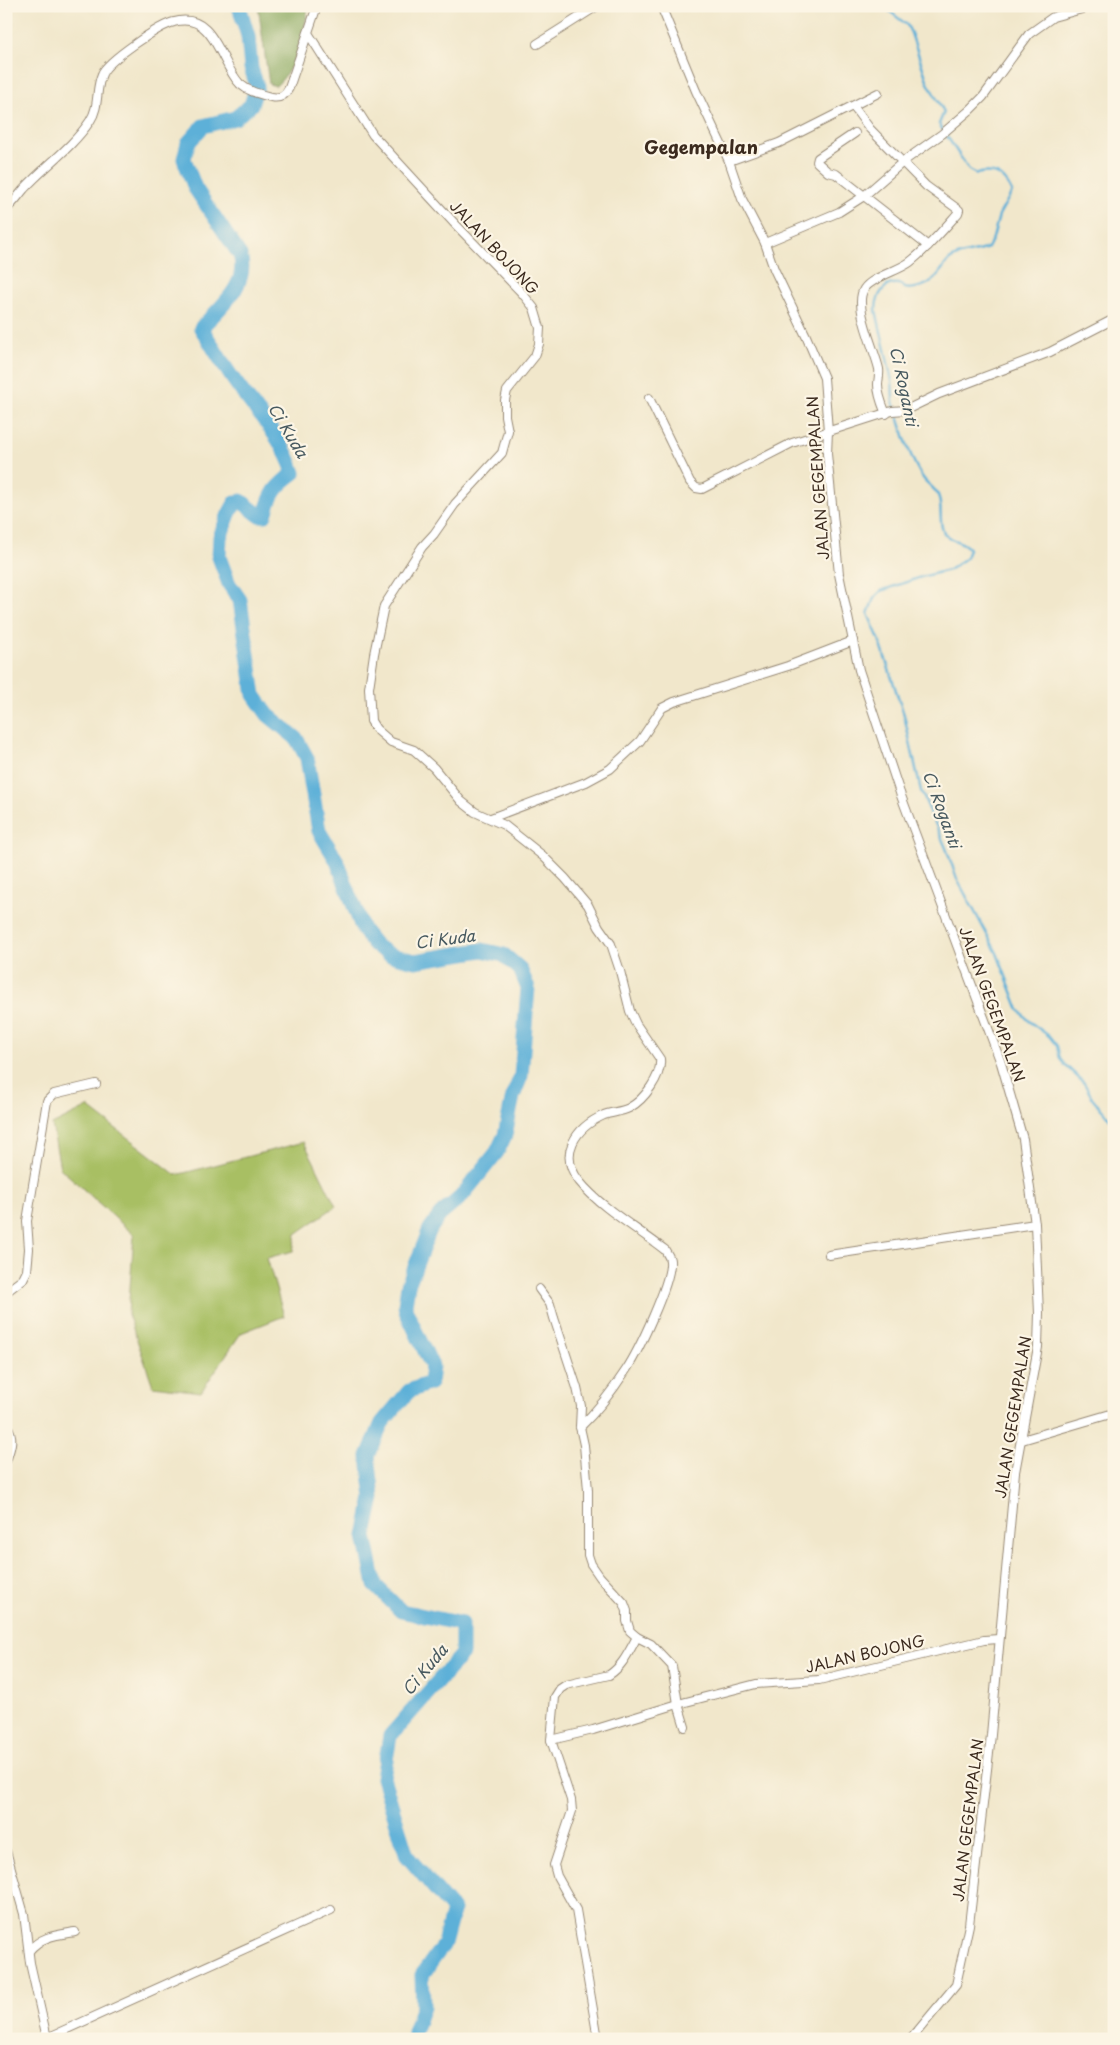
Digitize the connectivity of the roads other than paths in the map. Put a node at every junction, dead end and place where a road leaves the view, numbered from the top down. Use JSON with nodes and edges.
{"nodes":[{"id":1,"x":317,"y":6,"type":"edge"},
{"id":2,"x":597,"y":6,"type":"edge"},
{"id":3,"x":661,"y":6,"type":"edge"},
{"id":4,"x":1093,"y":6,"type":"edge"},
{"id":5,"x":308,"y":33,"type":"junction"},
{"id":6,"x":537,"y":44,"type":"dead end"},
{"id":7,"x":878,"y":93,"type":"dead end"},
{"id":8,"x":853,"y":106,"type":"junction"},
{"id":9,"x":855,"y":133,"type":"dead end"},
{"id":10,"x":904,"y":161,"type":"junction"},
{"id":11,"x":729,"y":162,"type":"junction"},
{"id":12,"x":864,"y":196,"type":"junction"},
{"id":13,"x":6,"y":209,"type":"edge"},
{"id":14,"x":764,"y":243,"type":"junction"},
{"id":15,"x":928,"y":246,"type":"junction"},
{"id":16,"x":1114,"y":319,"type":"edge"},
{"id":17,"x":649,"y":398,"type":"dead end"},
{"id":18,"x":889,"y":412,"type":"junction"},
{"id":19,"x":828,"y":431,"type":"junction"},
{"id":20,"x":853,"y":641,"type":"junction"},
{"id":21,"x":491,"y":818,"type":"junction"},
{"id":22,"x":96,"y":1084,"type":"dead end"},
{"id":23,"x":1035,"y":1224,"type":"junction"},
{"id":24,"x":829,"y":1255,"type":"dead end"},
{"id":25,"x":540,"y":1289,"type":"dead end"},
{"id":26,"x":6,"y":1292,"type":"edge"},
{"id":27,"x":1114,"y":1413,"type":"edge"},
{"id":28,"x":6,"y":1424,"type":"edge"},
{"id":29,"x":580,"y":1427,"type":"junction"},
{"id":30,"x":1022,"y":1440,"type":"junction"},
{"id":31,"x":6,"y":1461,"type":"edge"},
{"id":32,"x":637,"y":1637,"type":"junction"},
{"id":33,"x":999,"y":1639,"type":"junction"},
{"id":34,"x":678,"y":1704,"type":"junction"},
{"id":35,"x":685,"y":1727,"type":"dead end"},
{"id":36,"x":551,"y":1740,"type":"junction"},
{"id":37,"x":6,"y":1851,"type":"edge"},
{"id":38,"x":331,"y":1910,"type":"dead end"},
{"id":39,"x":75,"y":1932,"type":"dead end"},
{"id":40,"x":29,"y":1951,"type":"junction"},
{"id":41,"x":46,"y":2038,"type":"edge"},
{"id":42,"x":598,"y":2039,"type":"edge"},
{"id":43,"x":911,"y":2039,"type":"edge"}],
"edges":[{"from":1,"to":5,"type":"street"},
{"from":2,"to":6,"type":"street"},
{"from":3,"to":11,"type":"street","name":"JALAN GEGEMPALAN"},
{"from":4,"to":10,"type":"street"},
{"from":5,"to":13,"type":"street"},
{"from":5,"to":21,"type":"street","name":"JALAN BOJONG"},
{"from":7,"to":8,"type":"street"},
{"from":8,"to":10,"type":"street"},
{"from":8,"to":11,"type":"street"},
{"from":9,"to":12,"type":"street"},
{"from":10,"to":12,"type":"street"},
{"from":10,"to":15,"type":"street"},
{"from":11,"to":14,"type":"street","name":"JALAN GEGEMPALAN"},
{"from":12,"to":14,"type":"street"},
{"from":12,"to":15,"type":"street"},
{"from":14,"to":19,"type":"street","name":"JALAN GEGEMPALAN"},
{"from":15,"to":18,"type":"street"},
{"from":16,"to":18,"type":"street"},
{"from":17,"to":19,"type":"street"},
{"from":18,"to":19,"type":"street"},
{"from":19,"to":20,"type":"street","name":"JALAN GEGEMPALAN"},
{"from":20,"to":21,"type":"street"},
{"from":20,"to":23,"type":"street","name":"JALAN GEGEMPALAN"},
{"from":21,"to":29,"type":"street","name":"JALAN BOJONG"},
{"from":22,"to":26,"type":"street"},
{"from":23,"to":24,"type":"street"},
{"from":23,"to":30,"type":"street","name":"JALAN GEGEMPALAN"},
{"from":25,"to":29,"type":"street"},
{"from":27,"to":30,"type":"street"},
{"from":28,"to":31,"type":"street"},
{"from":29,"to":32,"type":"street"},
{"from":30,"to":33,"type":"street","name":"JALAN GEGEMPALAN"},
{"from":32,"to":34,"type":"street"},
{"from":32,"to":36,"type":"street"},
{"from":33,"to":34,"type":"street","name":"JALAN BOJONG"},
{"from":33,"to":43,"type":"street","name":"JALAN GEGEMPALAN"},
{"from":34,"to":35,"type":"street"},
{"from":34,"to":36,"type":"street","name":"JALAN BOJONG"},
{"from":36,"to":42,"type":"street"},
{"from":37,"to":40,"type":"street"},
{"from":38,"to":41,"type":"street"},
{"from":39,"to":40,"type":"street"},
{"from":40,"to":41,"type":"street"}]}
